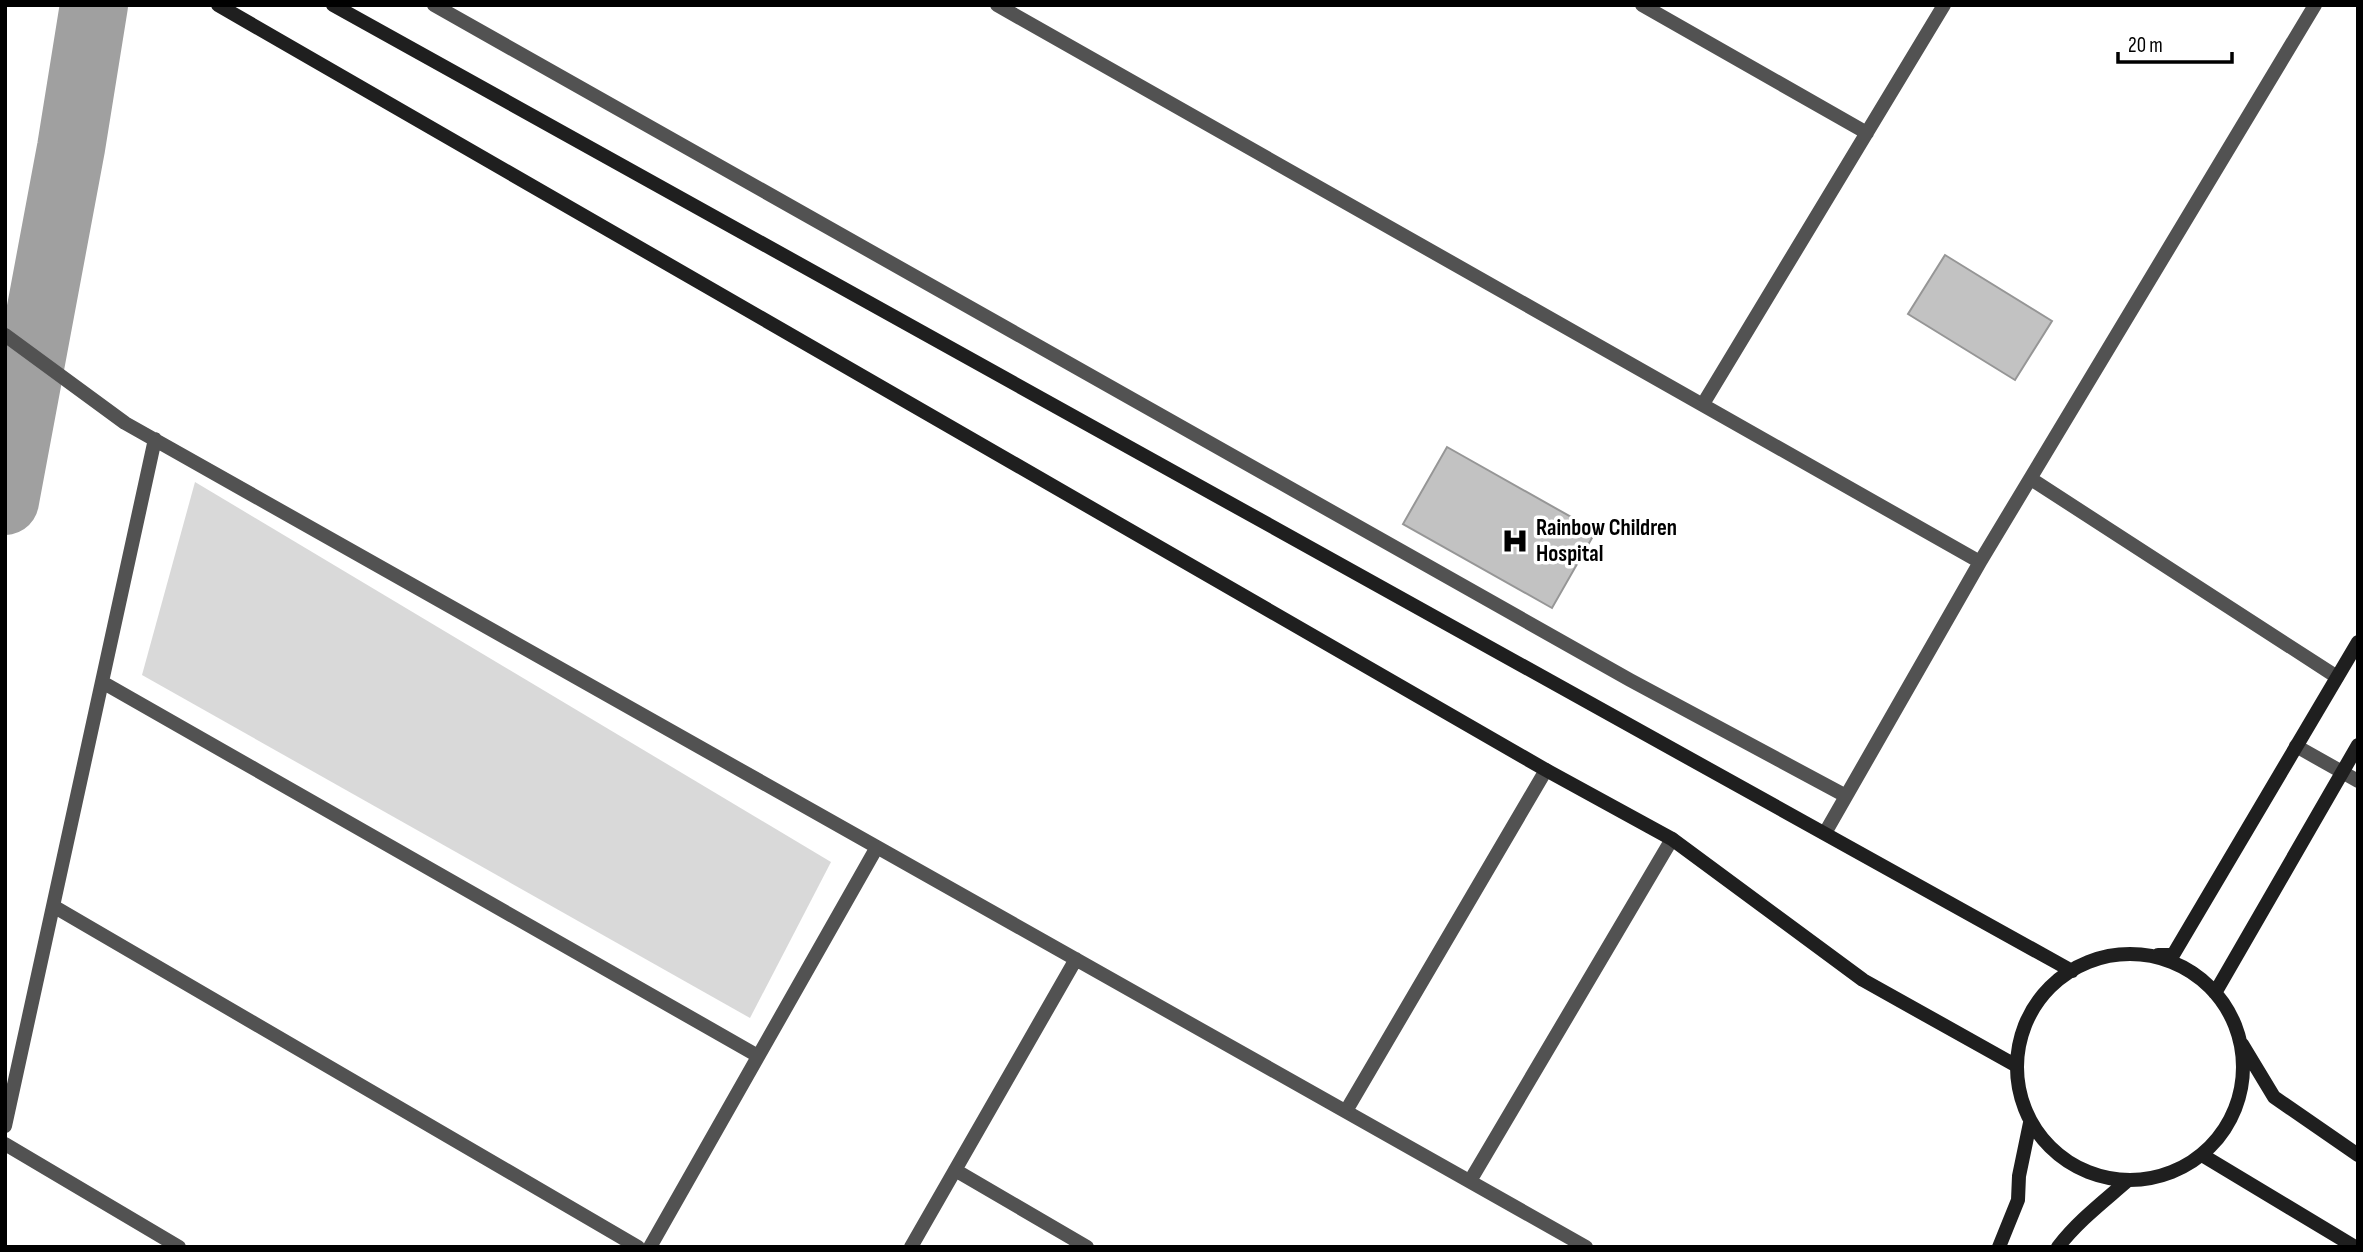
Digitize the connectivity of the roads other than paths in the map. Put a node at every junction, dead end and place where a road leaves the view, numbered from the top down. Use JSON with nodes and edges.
{"nodes":[{"id":1,"x":218,"y":5,"type":"edge"},
{"id":2,"x":333,"y":5,"type":"edge"},
{"id":3,"x":434,"y":5,"type":"edge"},
{"id":4,"x":998,"y":5,"type":"edge"},
{"id":5,"x":1642,"y":5,"type":"edge"},
{"id":6,"x":1944,"y":5,"type":"edge"},
{"id":7,"x":2315,"y":5,"type":"edge"},
{"id":8,"x":1867,"y":133,"type":"junction"},
{"id":9,"x":5,"y":335,"type":"edge"},
{"id":10,"x":1703,"y":404,"type":"junction"},
{"id":11,"x":155,"y":439,"type":"junction"},
{"id":12,"x":2031,"y":479,"type":"junction"},
{"id":13,"x":1980,"y":562,"type":"junction"},
{"id":14,"x":2358,"y":642,"type":"edge"},
{"id":15,"x":2337,"y":677,"type":"junction"},
{"id":16,"x":102,"y":682,"type":"junction"},
{"id":17,"x":2358,"y":745,"type":"edge"},
{"id":18,"x":2296,"y":747,"type":"junction"},
{"id":19,"x":1546,"y":770,"type":"junction"},
{"id":20,"x":2342,"y":772,"type":"junction"},
{"id":21,"x":2358,"y":780,"type":"edge"},
{"id":22,"x":1846,"y":796,"type":"junction"},
{"id":23,"x":1825,"y":833,"type":"junction"},
{"id":24,"x":1672,"y":839,"type":"junction"},
{"id":25,"x":877,"y":847,"type":"junction"},
{"id":26,"x":53,"y":906,"type":"junction"},
{"id":27,"x":2153,"y":956,"type":"junction"},
{"id":28,"x":1076,"y":959,"type":"junction"},
{"id":29,"x":2072,"y":971,"type":"junction"},
{"id":30,"x":2215,"y":993,"type":"junction"},
{"id":31,"x":2241,"y":1043,"type":"junction"},
{"id":32,"x":758,"y":1056,"type":"junction"},
{"id":33,"x":2015,"y":1065,"type":"junction"},
{"id":34,"x":1346,"y":1111,"type":"junction"},
{"id":35,"x":2030,"y":1123,"type":"junction"},
{"id":36,"x":5,"y":1126,"type":"edge"},
{"id":37,"x":5,"y":1144,"type":"edge"},
{"id":38,"x":2202,"y":1155,"type":"junction"},
{"id":39,"x":2358,"y":1156,"type":"edge"},
{"id":40,"x":955,"y":1170,"type":"junction"},
{"id":41,"x":1470,"y":1181,"type":"junction"},
{"id":42,"x":2127,"y":1181,"type":"junction"},
{"id":43,"x":1576,"y":1244,"type":"edge"},
{"id":44,"x":179,"y":1247,"type":"edge"},
{"id":45,"x":638,"y":1247,"type":"edge"},
{"id":46,"x":650,"y":1247,"type":"edge"},
{"id":47,"x":911,"y":1247,"type":"edge"},
{"id":48,"x":1087,"y":1247,"type":"edge"},
{"id":49,"x":1999,"y":1247,"type":"edge"},
{"id":50,"x":2059,"y":1247,"type":"edge"},
{"id":51,"x":2355,"y":1247,"type":"edge"}],
"edges":[{"from":1,"to":19,"type":"street"},
{"from":2,"to":23,"type":"street"},
{"from":3,"to":22,"type":"street"},
{"from":4,"to":10,"type":"street"},
{"from":5,"to":8,"type":"street"},
{"from":6,"to":8,"type":"street"},
{"from":7,"to":12,"type":"street"},
{"from":8,"to":10,"type":"street"},
{"from":9,"to":11,"type":"street"},
{"from":10,"to":13,"type":"street"},
{"from":11,"to":16,"type":"street"},
{"from":11,"to":25,"type":"street"},
{"from":12,"to":13,"type":"street"},
{"from":12,"to":15,"type":"street"},
{"from":13,"to":22,"type":"street"},
{"from":14,"to":15,"type":"street"},
{"from":15,"to":18,"type":"street"},
{"from":16,"to":26,"type":"street"},
{"from":16,"to":32,"type":"street"},
{"from":17,"to":20,"type":"street"},
{"from":18,"to":20,"type":"street"},
{"from":18,"to":27,"type":"street"},
{"from":19,"to":24,"type":"street"},
{"from":19,"to":34,"type":"street"},
{"from":20,"to":21,"type":"street"},
{"from":20,"to":30,"type":"street"},
{"from":22,"to":23,"type":"street"},
{"from":23,"to":29,"type":"street"},
{"from":24,"to":33,"type":"street"},
{"from":24,"to":41,"type":"street"},
{"from":25,"to":28,"type":"street"},
{"from":25,"to":32,"type":"street"},
{"from":26,"to":36,"type":"street"},
{"from":26,"to":45,"type":"street"},
{"from":27,"to":29,"type":"street"},
{"from":27,"to":30,"type":"street"},
{"from":28,"to":34,"type":"street"},
{"from":28,"to":40,"type":"street"},
{"from":29,"to":33,"type":"street"},
{"from":30,"to":31,"type":"street"},
{"from":31,"to":38,"type":"street"},
{"from":31,"to":39,"type":"street"},
{"from":32,"to":46,"type":"street"},
{"from":33,"to":35,"type":"street"},
{"from":34,"to":41,"type":"street"},
{"from":35,"to":42,"type":"street"},
{"from":35,"to":49,"type":"street"},
{"from":37,"to":44,"type":"street"},
{"from":38,"to":42,"type":"street"},
{"from":38,"to":51,"type":"street"},
{"from":40,"to":47,"type":"street"},
{"from":40,"to":48,"type":"street"},
{"from":41,"to":43,"type":"street"},
{"from":42,"to":50,"type":"street"}]}
